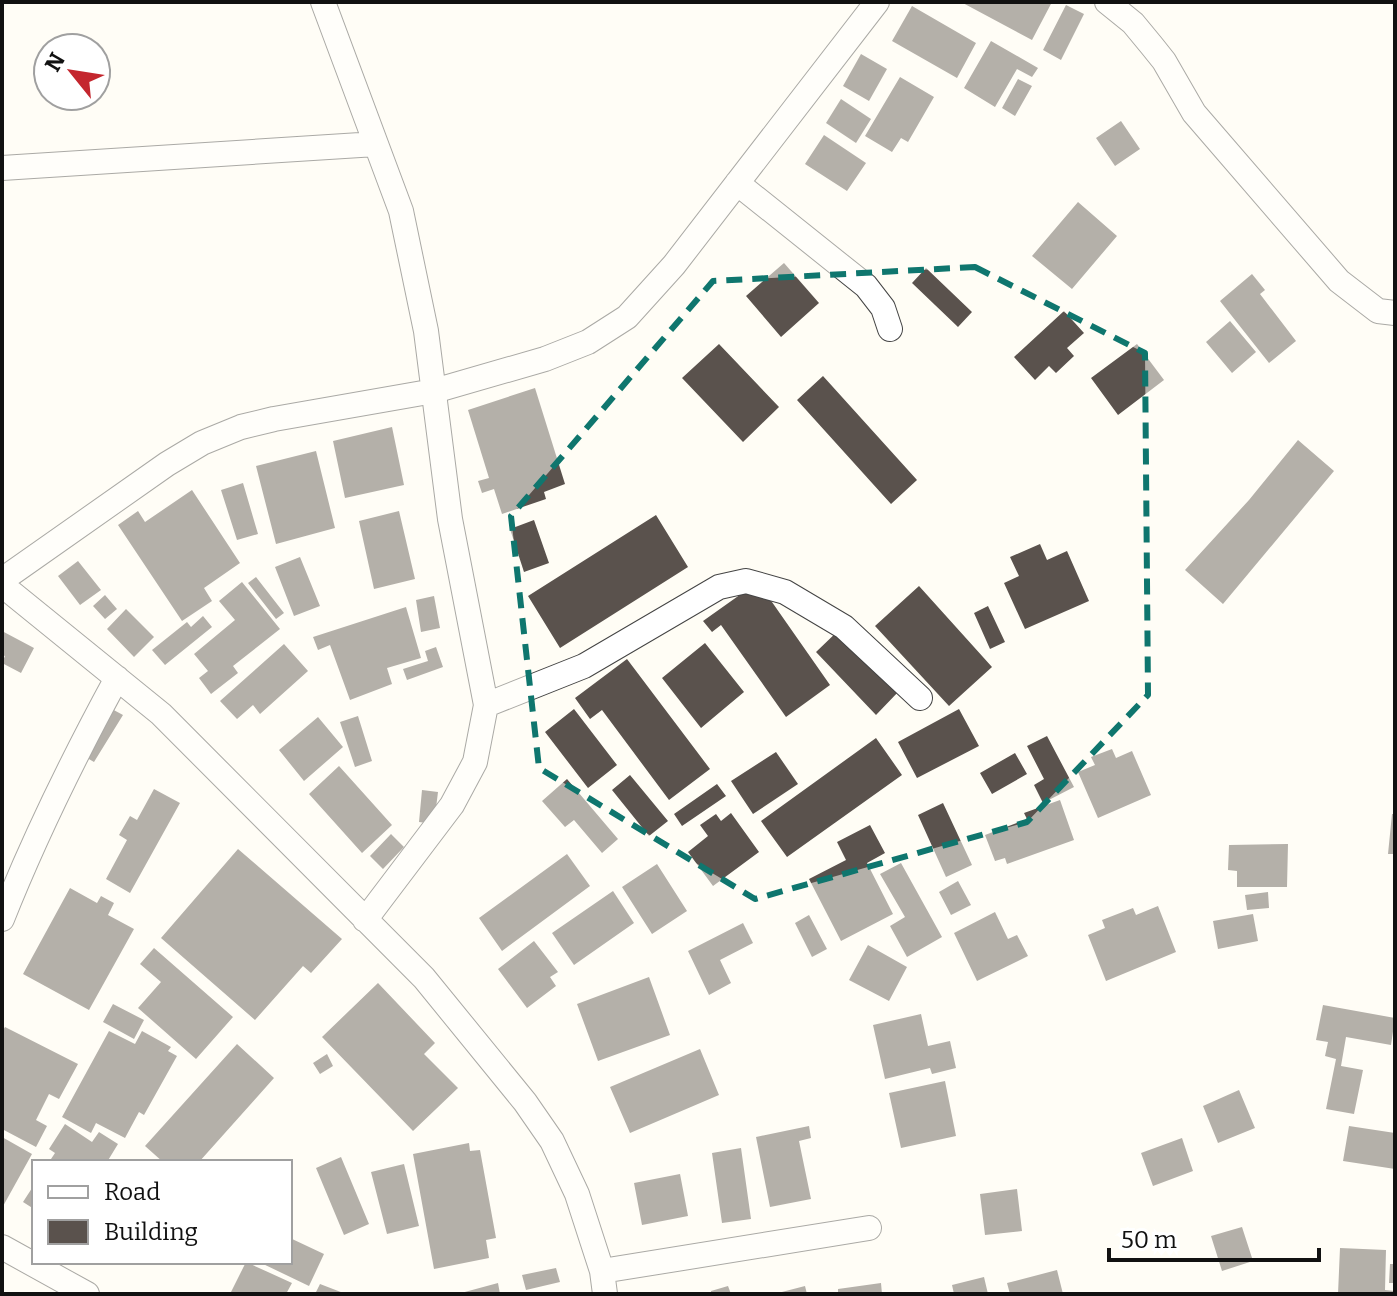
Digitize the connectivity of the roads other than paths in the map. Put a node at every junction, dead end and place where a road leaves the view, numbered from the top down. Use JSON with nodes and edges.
{"nodes":[{"id":1,"x":323,"y":2,"type":"edge"},
{"id":2,"x":877,"y":2,"type":"edge"},
{"id":3,"x":1107,"y":2,"type":"edge"},
{"id":4,"x":376,"y":144,"type":"junction"},
{"id":5,"x":2,"y":168,"type":"edge"},
{"id":6,"x":737,"y":183,"type":"junction"},
{"id":7,"x":1395,"y":313,"type":"edge"},
{"id":8,"x":890,"y":329,"type":"dead end"},
{"id":9,"x":434,"y":391,"type":"junction"},
{"id":10,"x":2,"y":582,"type":"edge"},
{"id":11,"x":117,"y":678,"type":"junction"},
{"id":12,"x":920,"y":698,"type":"dead end"},
{"id":13,"x":486,"y":705,"type":"junction"},
{"id":14,"x":2,"y":919,"type":"edge"},
{"id":15,"x":365,"y":920,"type":"junction"},
{"id":16,"x":869,"y":1228,"type":"dead end"},
{"id":17,"x":2,"y":1247,"type":"edge"},
{"id":18,"x":32,"y":1264,"type":"edge"},
{"id":19,"x":33,"y":1264,"type":"edge"},
{"id":20,"x":603,"y":1282,"type":"edge"},
{"id":21,"x":87,"y":1294,"type":"edge"}],
"edges":[{"from":1,"to":4,"type":"street"},
{"from":2,"to":6,"type":"street"},
{"from":3,"to":7,"type":"street"},
{"from":4,"to":5,"type":"street"},
{"from":4,"to":9,"type":"street"},
{"from":6,"to":8,"type":"street"},
{"from":6,"to":9,"type":"street"},
{"from":9,"to":10,"type":"street"},
{"from":9,"to":13,"type":"street"},
{"from":10,"to":11,"type":"street"},
{"from":11,"to":14,"type":"street"},
{"from":11,"to":15,"type":"street"},
{"from":12,"to":13,"type":"street"},
{"from":13,"to":15,"type":"street"},
{"from":15,"to":20,"type":"street"},
{"from":16,"to":20,"type":"street"},
{"from":17,"to":18,"type":"street"},
{"from":19,"to":21,"type":"street"}]}
